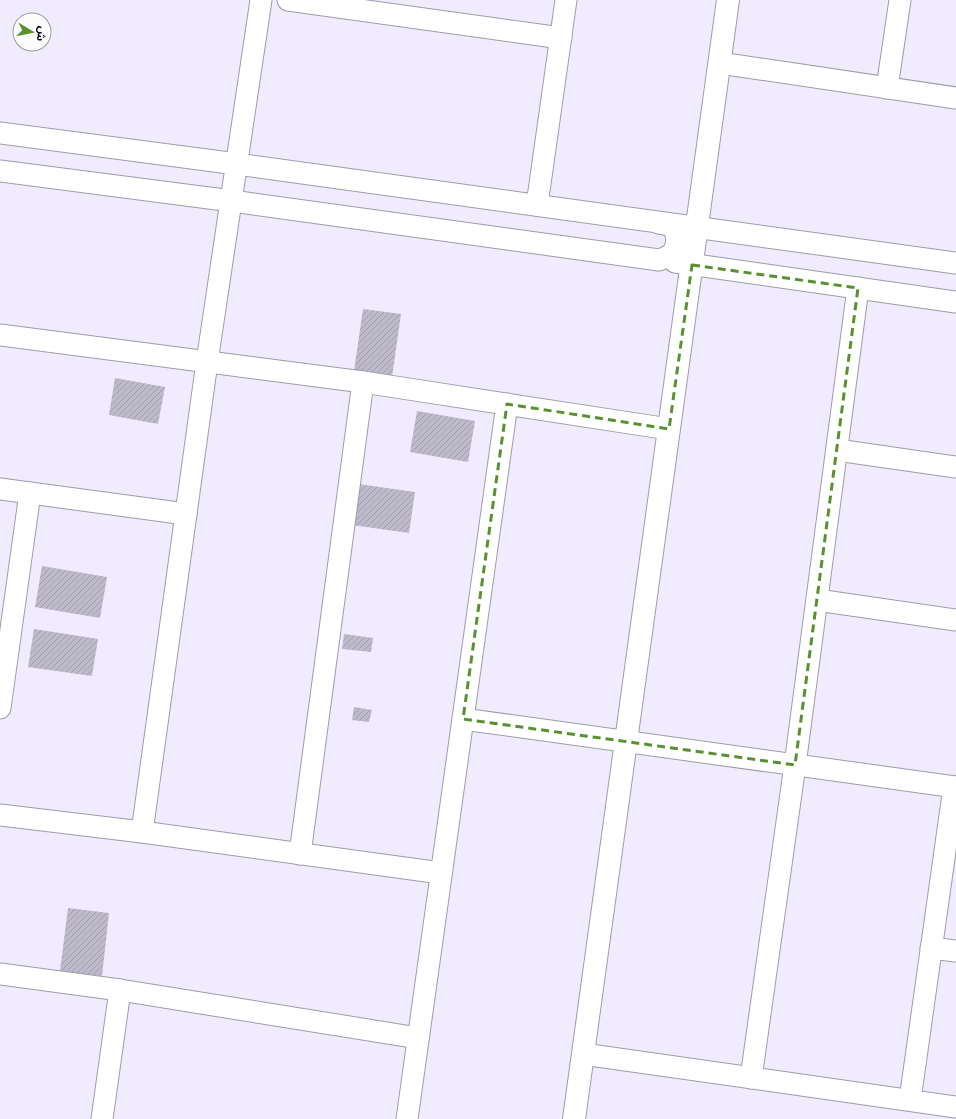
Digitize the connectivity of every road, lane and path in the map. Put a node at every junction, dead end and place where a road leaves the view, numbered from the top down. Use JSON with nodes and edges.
{"nodes":[{"id":1,"x":261,"y":0,"type":"edge"},
{"id":2,"x":288,"y":0,"type":"edge"},
{"id":3,"x":566,"y":0,"type":"edge"},
{"id":4,"x":728,"y":0,"type":"edge"},
{"id":5,"x":900,"y":0,"type":"edge"},
{"id":6,"x":561,"y":38,"type":"junction"},
{"id":7,"x":720,"y":63,"type":"junction"},
{"id":8,"x":887,"y":88,"type":"junction"},
{"id":9,"x":956,"y":98,"type":"edge"},
{"id":10,"x":0,"y":133,"type":"edge"},
{"id":11,"x":237,"y":164,"type":"junction"},
{"id":12,"x":0,"y":171,"type":"edge"},
{"id":13,"x":232,"y":201,"type":"junction"},
{"id":14,"x":537,"y":205,"type":"junction"},
{"id":15,"x":689,"y":238,"type":"junction"},
{"id":16,"x":659,"y":260,"type":"junction"},
{"id":17,"x":956,"y":263,"type":"edge"},
{"id":18,"x":692,"y":265,"type":"junction"},
{"id":19,"x":858,"y":288,"type":"junction"},
{"id":20,"x":956,"y":302,"type":"edge"},
{"id":21,"x":0,"y":335,"type":"edge"},
{"id":22,"x":208,"y":362,"type":"junction"},
{"id":23,"x":363,"y":382,"type":"junction"},
{"id":24,"x":507,"y":404,"type":"junction"},
{"id":25,"x":669,"y":429,"type":"junction"},
{"id":26,"x":837,"y":450,"type":"junction"},
{"id":27,"x":956,"y":467,"type":"edge"},
{"id":28,"x":0,"y":489,"type":"edge"},
{"id":29,"x":30,"y":493,"type":"junction"},
{"id":30,"x":186,"y":514,"type":"junction"},
{"id":31,"x":817,"y":600,"type":"junction"},
{"id":32,"x":956,"y":620,"type":"edge"},
{"id":33,"x":0,"y":708,"type":"edge"},
{"id":34,"x":463,"y":719,"type":"junction"},
{"id":35,"x":626,"y":741,"type":"junction"},
{"id":36,"x":795,"y":765,"type":"junction"},
{"id":37,"x":955,"y":787,"type":"edge"},
{"id":38,"x":0,"y":815,"type":"edge"},
{"id":39,"x":142,"y":832,"type":"junction"},
{"id":40,"x":300,"y":854,"type":"junction"},
{"id":41,"x":441,"y":873,"type":"junction"},
{"id":42,"x":931,"y":948,"type":"junction"},
{"id":43,"x":956,"y":951,"type":"edge"},
{"id":44,"x":0,"y":974,"type":"edge"},
{"id":45,"x":120,"y":990,"type":"junction"},
{"id":46,"x":418,"y":1038,"type":"junction"},
{"id":47,"x":583,"y":1054,"type":"junction"},
{"id":48,"x":751,"y":1078,"type":"junction"},
{"id":49,"x":910,"y":1100,"type":"junction"},
{"id":50,"x":956,"y":1107,"type":"edge"},
{"id":51,"x":102,"y":1119,"type":"edge"},
{"id":52,"x":407,"y":1119,"type":"edge"},
{"id":53,"x":574,"y":1119,"type":"edge"}],
"edges":[{"from":1,"to":11,"type":"street"},
{"from":2,"to":6,"type":"street"},
{"from":3,"to":6,"type":"street"},
{"from":4,"to":7,"type":"street"},
{"from":5,"to":8,"type":"street"},
{"from":6,"to":14,"type":"street"},
{"from":7,"to":8,"type":"street"},
{"from":7,"to":15,"type":"street"},
{"from":8,"to":9,"type":"street"},
{"from":10,"to":11,"type":"street"},
{"from":11,"to":13,"type":"street"},
{"from":11,"to":14,"type":"street"},
{"from":12,"to":13,"type":"street"},
{"from":13,"to":16,"type":"street"},
{"from":13,"to":22,"type":"street"},
{"from":14,"to":15,"type":"street"},
{"from":15,"to":16,"type":"street"},
{"from":15,"to":17,"type":"street"},
{"from":15,"to":18,"type":"street"},
{"from":16,"to":18,"type":"street"},
{"from":18,"to":19,"type":"street"},
{"from":18,"to":25,"type":"street"},
{"from":19,"to":20,"type":"street"},
{"from":19,"to":26,"type":"street"},
{"from":21,"to":22,"type":"street"},
{"from":22,"to":23,"type":"street"},
{"from":22,"to":30,"type":"street"},
{"from":23,"to":24,"type":"street"},
{"from":23,"to":40,"type":"street"},
{"from":24,"to":25,"type":"street"},
{"from":24,"to":34,"type":"street"},
{"from":25,"to":35,"type":"street"},
{"from":26,"to":27,"type":"street"},
{"from":26,"to":31,"type":"street"},
{"from":28,"to":29,"type":"street"},
{"from":29,"to":30,"type":"street"},
{"from":29,"to":33,"type":"street"},
{"from":30,"to":39,"type":"street"},
{"from":31,"to":32,"type":"street"},
{"from":31,"to":36,"type":"street"},
{"from":34,"to":35,"type":"street"},
{"from":34,"to":41,"type":"street"},
{"from":35,"to":36,"type":"street"},
{"from":35,"to":47,"type":"street"},
{"from":36,"to":37,"type":"street"},
{"from":36,"to":48,"type":"street"},
{"from":37,"to":42,"type":"street"},
{"from":38,"to":39,"type":"street"},
{"from":39,"to":40,"type":"street"},
{"from":40,"to":41,"type":"street"},
{"from":41,"to":46,"type":"street"},
{"from":42,"to":43,"type":"street"},
{"from":42,"to":49,"type":"street"},
{"from":44,"to":45,"type":"street"},
{"from":45,"to":46,"type":"street"},
{"from":45,"to":51,"type":"street"},
{"from":46,"to":52,"type":"street"},
{"from":47,"to":48,"type":"street"},
{"from":47,"to":53,"type":"street"},
{"from":48,"to":49,"type":"street"},
{"from":49,"to":50,"type":"street"}]}
